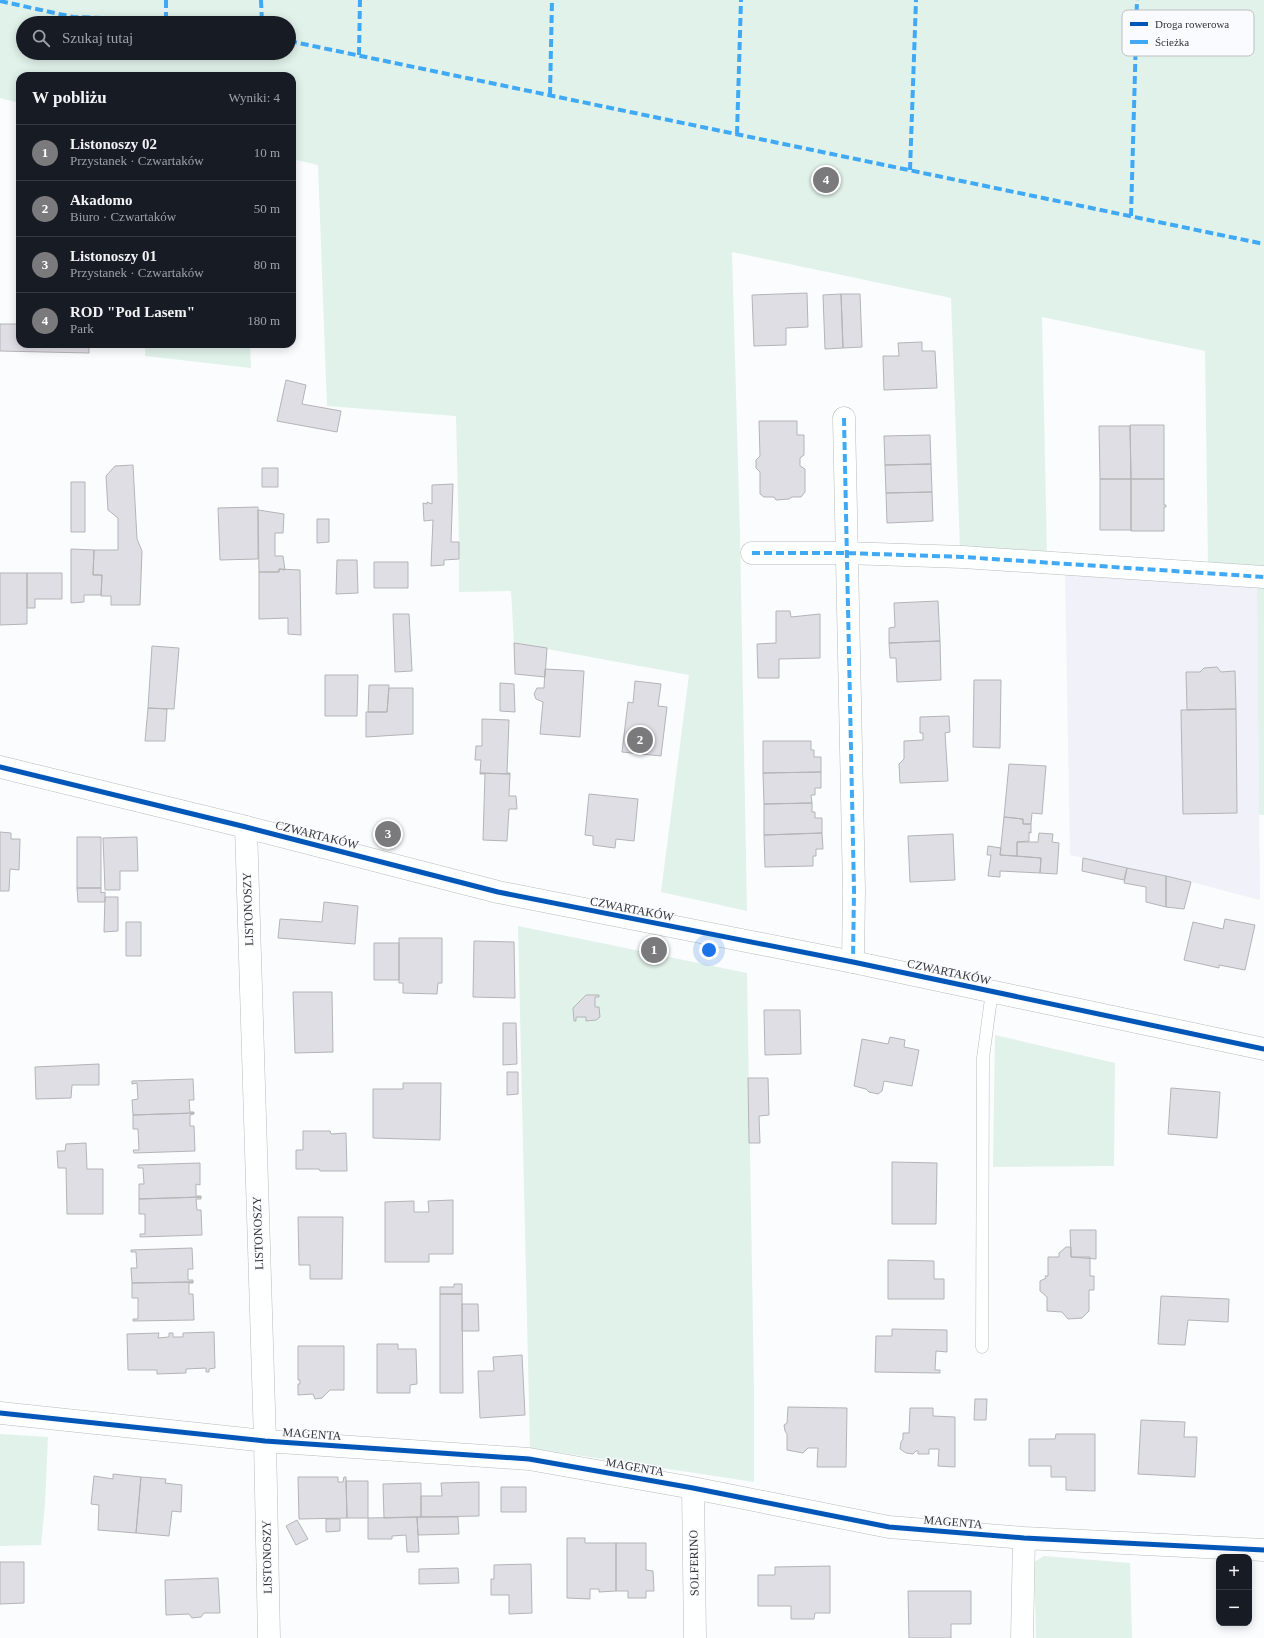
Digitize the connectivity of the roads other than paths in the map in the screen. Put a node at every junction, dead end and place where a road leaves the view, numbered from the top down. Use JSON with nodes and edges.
{"nodes":[{"id":1,"x":844,"y":418,"type":"dead end"},
{"id":2,"x":752,"y":553,"type":"dead end"},
{"id":3,"x":846,"y":553,"type":"junction"},
{"id":4,"x":1264,"y":577,"type":"edge"},
{"id":5,"x":0,"y":767,"type":"edge"},
{"id":6,"x":246,"y":827,"type":"junction"},
{"id":7,"x":852,"y":962,"type":"junction"},
{"id":8,"x":992,"y":991,"type":"junction"},
{"id":9,"x":1264,"y":1049,"type":"edge"},
{"id":10,"x":982,"y":1347,"type":"dead end"},
{"id":11,"x":0,"y":1413,"type":"edge"},
{"id":12,"x":265,"y":1441,"type":"junction"},
{"id":13,"x":694,"y":1488,"type":"junction"},
{"id":14,"x":1024,"y":1538,"type":"junction"},
{"id":15,"x":1264,"y":1550,"type":"edge"},
{"id":16,"x":269,"y":1638,"type":"edge"},
{"id":17,"x":695,"y":1638,"type":"edge"},
{"id":18,"x":1022,"y":1638,"type":"edge"}],
"edges":[{"from":1,"to":3,"type":"street"},
{"from":2,"to":3,"type":"street"},
{"from":3,"to":4,"type":"street"},
{"from":3,"to":7,"type":"street"},
{"from":5,"to":6,"type":"street","name":"CZWARTAKÓW"},
{"from":6,"to":7,"type":"street","name":"CZWARTAKÓW"},
{"from":6,"to":12,"type":"street","name":"LISTONOSZY"},
{"from":7,"to":8,"type":"street","name":"CZWARTAKÓW"},
{"from":8,"to":9,"type":"street","name":"CZWARTAKÓW"},
{"from":8,"to":10,"type":"lane"},
{"from":11,"to":12,"type":"street","name":"MAGENTA"},
{"from":12,"to":13,"type":"street","name":"MAGENTA"},
{"from":12,"to":16,"type":"street","name":"LISTONOSZY"},
{"from":13,"to":14,"type":"street","name":"MAGENTA"},
{"from":13,"to":17,"type":"street","name":"SOLFERINO"},
{"from":14,"to":15,"type":"street","name":"MAGENTA"},
{"from":14,"to":18,"type":"street"}]}
